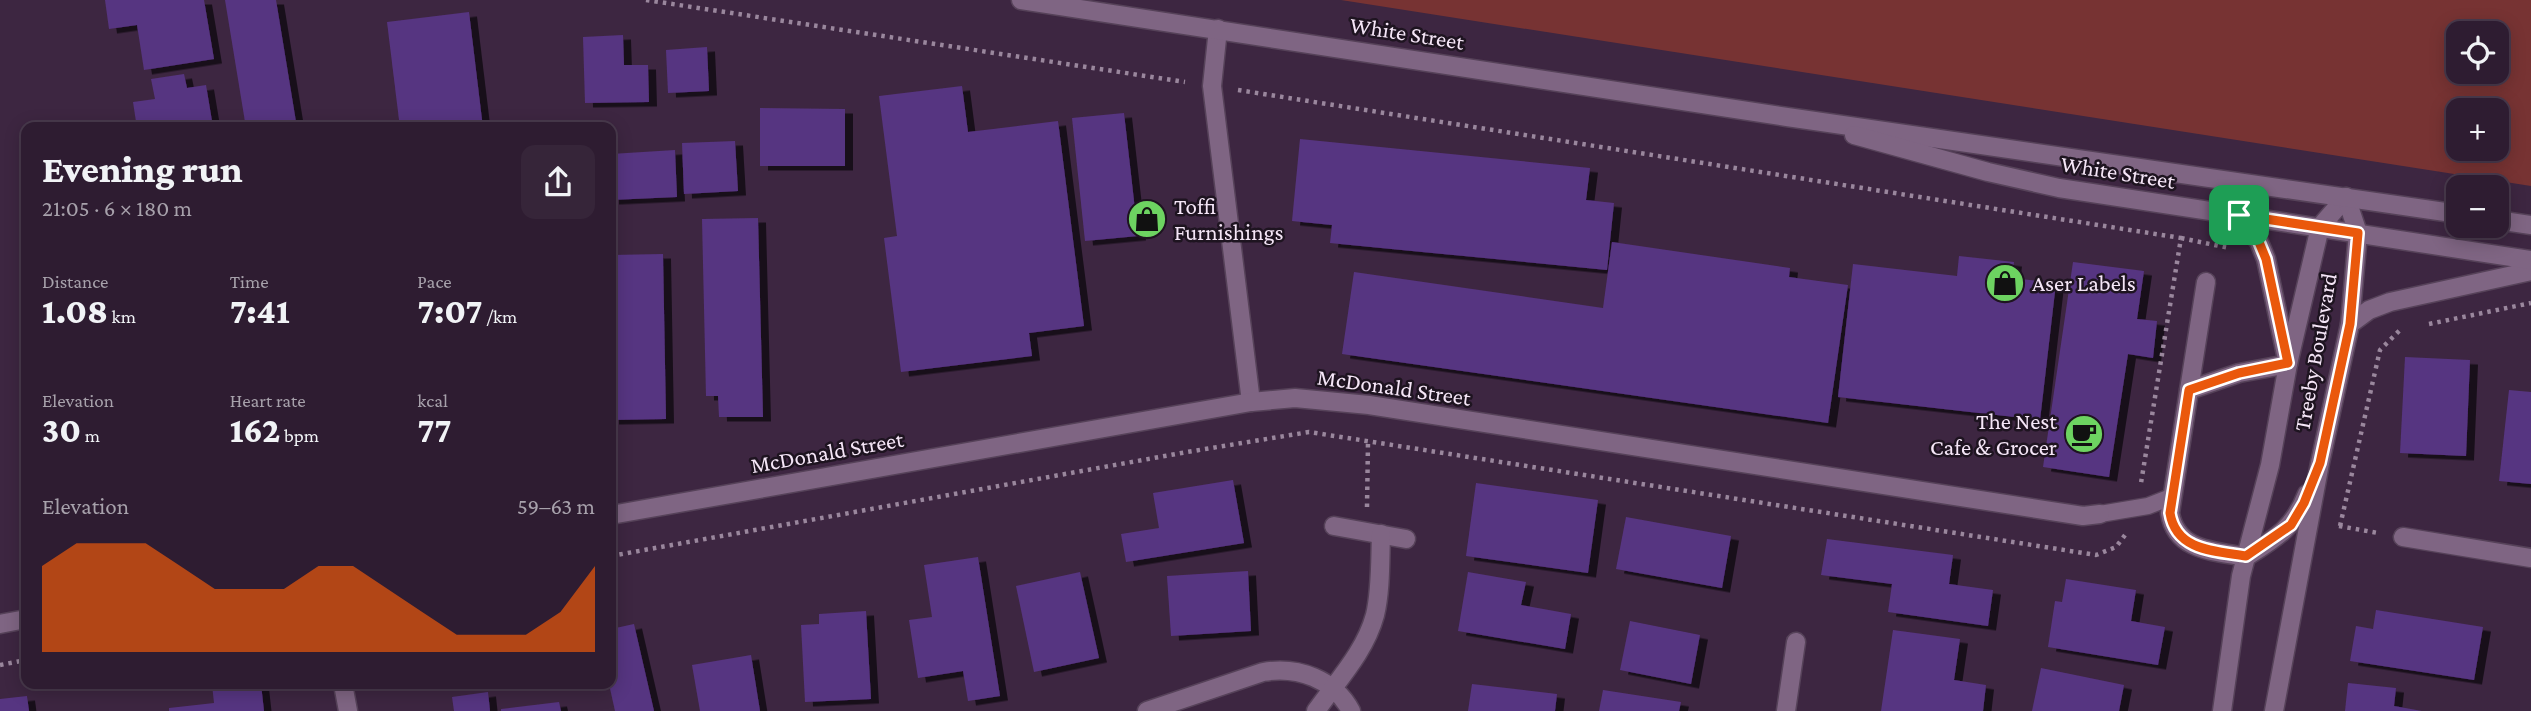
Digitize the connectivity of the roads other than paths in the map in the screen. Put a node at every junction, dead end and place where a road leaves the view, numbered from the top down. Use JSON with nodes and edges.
{"nodes":[{"id":1,"x":1021,"y":0,"type":"edge"},
{"id":2,"x":1218,"y":29,"type":"junction"},
{"id":3,"x":1787,"y":117,"type":"junction"},
{"id":4,"x":2346,"y":197,"type":"junction"},
{"id":5,"x":2446,"y":212,"type":"edge"},
{"id":6,"x":2239,"y":215,"type":"junction"},
{"id":7,"x":2509,"y":222,"type":"edge"},
{"id":8,"x":2531,"y":225,"type":"edge"},
{"id":9,"x":2320,"y":227,"type":"junction"},
{"id":10,"x":2358,"y":233,"type":"junction"},
{"id":11,"x":2531,"y":260,"type":"edge"},
{"id":12,"x":2531,"y":271,"type":"edge"},
{"id":13,"x":2206,"y":282,"type":"dead end"},
{"id":14,"x":2350,"y":324,"type":"junction"},
{"id":15,"x":2288,"y":363,"type":"junction"},
{"id":16,"x":2189,"y":390,"type":"junction"},
{"id":17,"x":1251,"y":402,"type":"junction"},
{"id":18,"x":2320,"y":463,"type":"junction"},
{"id":19,"x":2171,"y":497,"type":"junction"},
{"id":20,"x":616,"y":514,"type":"edge"},
{"id":21,"x":2100,"y":514,"type":"joint"},
{"id":22,"x":1334,"y":526,"type":"dead end"},
{"id":23,"x":1373,"y":533,"type":"junction"},
{"id":24,"x":2403,"y":537,"type":"road end"},
{"id":25,"x":1406,"y":539,"type":"dead end"},
{"id":26,"x":2246,"y":556,"type":"junction"},
{"id":27,"x":2531,"y":558,"type":"edge"},
{"id":28,"x":21,"y":620,"type":"edge"},
{"id":29,"x":0,"y":624,"type":"edge"},
{"id":30,"x":1797,"y":642,"type":"dead end"},
{"id":31,"x":1332,"y":688,"type":"junction"},
{"id":32,"x":344,"y":689,"type":"edge"},
{"id":33,"x":348,"y":711,"type":"edge"},
{"id":34,"x":1147,"y":711,"type":"edge"},
{"id":35,"x":1316,"y":711,"type":"edge"},
{"id":36,"x":1351,"y":711,"type":"edge"},
{"id":37,"x":1786,"y":711,"type":"edge"},
{"id":38,"x":2222,"y":711,"type":"edge"},
{"id":39,"x":2274,"y":711,"type":"edge"}],
"edges":[{"from":1,"to":2,"type":"street","name":"White Street"},
{"from":2,"to":3,"type":"street","name":"White Street"},
{"from":2,"to":17,"type":"street"},
{"from":3,"to":4,"type":"street","name":"White Street"},
{"from":3,"to":6,"type":"street","name":"White Street"},
{"from":4,"to":5,"type":"street","name":"White Street"},
{"from":4,"to":9,"type":"street","name":"Treeby Boulevard"},
{"from":4,"to":10,"type":"street","name":"Treeby Boulevard"},
{"from":6,"to":9,"type":"street","name":"White Street"},
{"from":6,"to":15,"type":"street"},
{"from":7,"to":8,"type":"street"},
{"from":9,"to":10,"type":"street","name":"White Street"},
{"from":9,"to":15,"type":"street","name":"Treeby Boulevard"},
{"from":10,"to":11,"type":"street","name":"White Street"},
{"from":10,"to":14,"type":"street","name":"Treeby Boulevard"},
{"from":12,"to":14,"type":"street"},
{"from":13,"to":16,"type":"street"},
{"from":14,"to":18,"type":"street","name":"Treeby Boulevard"},
{"from":15,"to":16,"type":"street"},
{"from":15,"to":26,"type":"street","name":"Treeby Boulevard"},
{"from":16,"to":19,"type":"street"},
{"from":17,"to":20,"type":"street","name":"McDonald Street"},
{"from":17,"to":21,"type":"street","name":"McDonald Street"},
{"from":18,"to":26,"type":"street"},
{"from":18,"to":39,"type":"street","name":"Treeby Boulevard"},
{"from":19,"to":21,"type":"lane","name":"McDonald Street"},
{"from":19,"to":26,"type":"street"},
{"from":22,"to":23,"type":"street"},
{"from":23,"to":25,"type":"street"},
{"from":23,"to":31,"type":"street"},
{"from":24,"to":27,"type":"street"},
{"from":26,"to":38,"type":"street","name":"Treeby Boulevard"},
{"from":28,"to":29,"type":"street"},
{"from":30,"to":37,"type":"street"},
{"from":31,"to":34,"type":"street"},
{"from":31,"to":35,"type":"street"},
{"from":31,"to":36,"type":"street"},
{"from":32,"to":33,"type":"street"}]}
